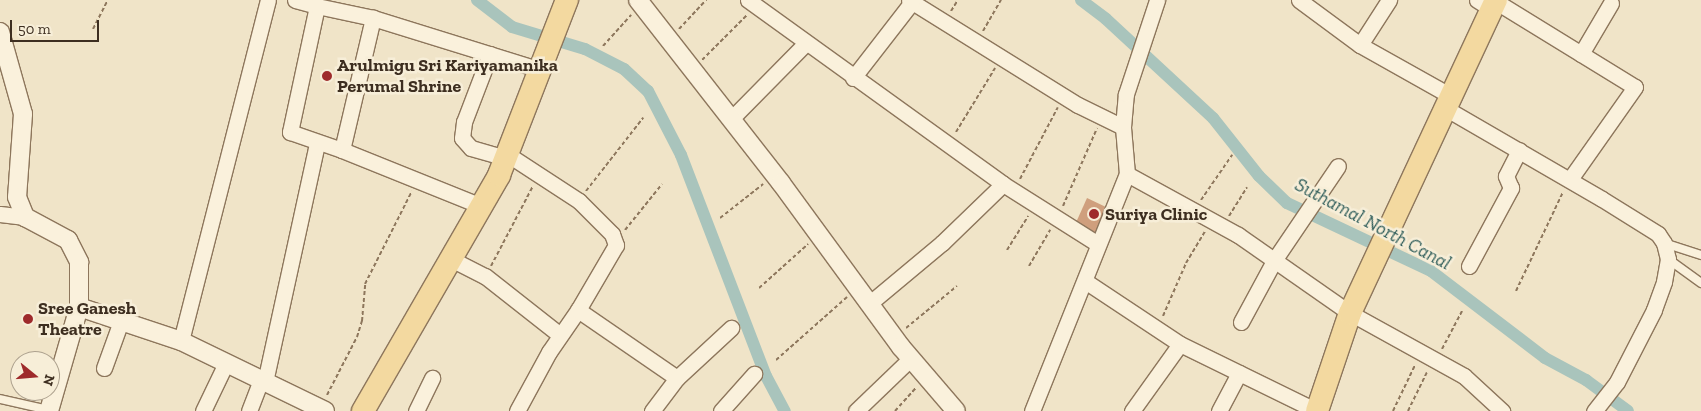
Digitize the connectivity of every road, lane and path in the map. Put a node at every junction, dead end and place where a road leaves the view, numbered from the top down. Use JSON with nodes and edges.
{"nodes":[{"id":1,"x":108,"y":0,"type":"edge"},
{"id":2,"x":268,"y":0,"type":"edge"},
{"id":3,"x":295,"y":0,"type":"edge"},
{"id":4,"x":567,"y":0,"type":"edge"},
{"id":5,"x":706,"y":0,"type":"edge"},
{"id":6,"x":1001,"y":0,"type":"edge"},
{"id":7,"x":1157,"y":0,"type":"edge"},
{"id":8,"x":1299,"y":0,"type":"edge"},
{"id":9,"x":1389,"y":0,"type":"edge"},
{"id":10,"x":910,"y":1,"type":"edge"},
{"id":11,"x":639,"y":2,"type":"edge"},
{"id":12,"x":1490,"y":2,"type":"edge"},
{"id":13,"x":751,"y":3,"type":"edge"},
{"id":14,"x":1611,"y":3,"type":"dead end"},
{"id":15,"x":317,"y":6,"type":"junction"},
{"id":16,"x":373,"y":18,"type":"junction"},
{"id":17,"x":93,"y":29,"type":"dead end"},
{"id":18,"x":0,"y":32,"type":"edge"},
{"id":19,"x":669,"y":40,"type":"junction"},
{"id":20,"x":976,"y":42,"type":"junction"},
{"id":21,"x":806,"y":43,"type":"junction"},
{"id":22,"x":1360,"y":44,"type":"junction"},
{"id":23,"x":603,"y":46,"type":"dead end"},
{"id":24,"x":490,"y":54,"type":"junction"},
{"id":25,"x":1581,"y":54,"type":"junction"},
{"id":26,"x":1001,"y":58,"type":"junction"},
{"id":27,"x":544,"y":61,"type":"junction"},
{"id":28,"x":692,"y":68,"type":"junction"},
{"id":29,"x":853,"y":78,"type":"junction"},
{"id":30,"x":1063,"y":96,"type":"junction"},
{"id":31,"x":1448,"y":102,"type":"junction"},
{"id":32,"x":1102,"y":117,"type":"junction"},
{"id":33,"x":643,"y":118,"type":"dead end"},
{"id":34,"x":732,"y":118,"type":"junction"},
{"id":35,"x":1123,"y":127,"type":"junction"},
{"id":36,"x":317,"y":143,"type":"junction"},
{"id":37,"x":948,"y":144,"type":"junction"},
{"id":38,"x":342,"y":150,"type":"junction"},
{"id":39,"x":1519,"y":150,"type":"junction"},
{"id":40,"x":1232,"y":155,"type":"dead end"},
{"id":41,"x":506,"y":156,"type":"junction"},
{"id":42,"x":1338,"y":166,"type":"dead end"},
{"id":43,"x":1127,"y":174,"type":"junction"},
{"id":44,"x":539,"y":175,"type":"junction"},
{"id":45,"x":775,"y":175,"type":"junction"},
{"id":46,"x":1570,"y":179,"type":"junction"},
{"id":47,"x":418,"y":180,"type":"junction"},
{"id":48,"x":662,"y":184,"type":"dead end"},
{"id":49,"x":1009,"y":187,"type":"junction"},
{"id":50,"x":1247,"y":187,"type":"dead end"},
{"id":51,"x":579,"y":201,"type":"junction"},
{"id":52,"x":1036,"y":204,"type":"junction"},
{"id":53,"x":481,"y":206,"type":"junction"},
{"id":54,"x":1195,"y":211,"type":"junction"},
{"id":55,"x":0,"y":214,"type":"edge"},
{"id":56,"x":24,"y":217,"type":"junction"},
{"id":57,"x":1058,"y":217,"type":"junction"},
{"id":58,"x":720,"y":218,"type":"dead end"},
{"id":59,"x":1217,"y":224,"type":"junction"},
{"id":60,"x":820,"y":234,"type":"junction"},
{"id":61,"x":1664,"y":243,"type":"junction"},
{"id":62,"x":1098,"y":244,"type":"junction"},
{"id":63,"x":616,"y":245,"type":"junction"},
{"id":64,"x":1007,"y":250,"type":"dead end"},
{"id":65,"x":1701,"y":255,"type":"edge"},
{"id":66,"x":451,"y":259,"type":"junction"},
{"id":67,"x":1274,"y":259,"type":"junction"},
{"id":68,"x":1668,"y":259,"type":"junction"},
{"id":69,"x":1029,"y":266,"type":"dead end"},
{"id":70,"x":1469,"y":266,"type":"dead end"},
{"id":71,"x":485,"y":276,"type":"junction"},
{"id":72,"x":1085,"y":281,"type":"junction"},
{"id":73,"x":1701,"y":283,"type":"edge"},
{"id":74,"x":957,"y":286,"type":"dead end"},
{"id":75,"x":858,"y":287,"type":"junction"},
{"id":76,"x":759,"y":288,"type":"dead end"},
{"id":77,"x":1516,"y":291,"type":"dead end"},
{"id":78,"x":870,"y":303,"type":"junction"},
{"id":79,"x":79,"y":307,"type":"junction"},
{"id":80,"x":578,"y":310,"type":"junction"},
{"id":81,"x":1462,"y":311,"type":"dead end"},
{"id":82,"x":1350,"y":313,"type":"junction"},
{"id":83,"x":121,"y":321,"type":"junction"},
{"id":84,"x":1241,"y":322,"type":"dead end"},
{"id":85,"x":731,"y":328,"type":"dead end"},
{"id":86,"x":1156,"y":329,"type":"junction"},
{"id":87,"x":560,"y":335,"type":"junction"},
{"id":88,"x":894,"y":337,"type":"junction"},
{"id":89,"x":182,"y":341,"type":"junction"},
{"id":90,"x":1180,"y":344,"type":"junction"},
{"id":91,"x":1430,"y":356,"type":"junction"},
{"id":92,"x":911,"y":358,"type":"junction"},
{"id":93,"x":776,"y":360,"type":"dead end"},
{"id":94,"x":226,"y":363,"type":"junction"},
{"id":95,"x":104,"y":368,"type":"dead end"},
{"id":96,"x":1239,"y":372,"type":"junction"},
{"id":97,"x":754,"y":374,"type":"dead end"},
{"id":98,"x":927,"y":377,"type":"junction"},
{"id":99,"x":432,"y":378,"type":"dead end"},
{"id":100,"x":677,"y":378,"type":"junction"},
{"id":101,"x":263,"y":381,"type":"junction"},
{"id":102,"x":0,"y":399,"type":"edge"},
{"id":103,"x":1599,"y":406,"type":"edge"},
{"id":104,"x":322,"y":409,"type":"edge"},
{"id":105,"x":49,"y":410,"type":"edge"},
{"id":106,"x":203,"y":411,"type":"edge"},
{"id":107,"x":249,"y":411,"type":"edge"},
{"id":108,"x":363,"y":411,"type":"edge"},
{"id":109,"x":416,"y":411,"type":"edge"},
{"id":110,"x":517,"y":411,"type":"edge"},
{"id":111,"x":652,"y":411,"type":"edge"},
{"id":112,"x":722,"y":411,"type":"edge"},
{"id":113,"x":856,"y":411,"type":"edge"},
{"id":114,"x":894,"y":411,"type":"edge"},
{"id":115,"x":956,"y":411,"type":"edge"},
{"id":116,"x":1032,"y":411,"type":"edge"},
{"id":117,"x":1132,"y":411,"type":"edge"},
{"id":118,"x":1219,"y":411,"type":"edge"},
{"id":119,"x":1317,"y":411,"type":"edge"},
{"id":120,"x":1393,"y":411,"type":"edge"},
{"id":121,"x":1408,"y":411,"type":"edge"},
{"id":122,"x":1502,"y":411,"type":"edge"}],
"edges":[{"from":1,"to":17,"type":"path"},
{"from":2,"to":89,"type":"street"},
{"from":3,"to":15,"type":"street"},
{"from":4,"to":27,"type":"main road"},
{"from":5,"to":19,"type":"path"},
{"from":6,"to":20,"type":"path"},
{"from":7,"to":35,"type":"street"},
{"from":8,"to":22,"type":"street"},
{"from":9,"to":22,"type":"street"},
{"from":10,"to":20,"type":"street"},
{"from":10,"to":29,"type":"street"},
{"from":11,"to":19,"type":"street"},
{"from":11,"to":23,"type":"path"},
{"from":12,"to":25,"type":"street"},
{"from":12,"to":31,"type":"main road"},
{"from":13,"to":21,"type":"street"},
{"from":13,"to":28,"type":"path"},
{"from":14,"to":25,"type":"street"},
{"from":15,"to":16,"type":"street"},
{"from":15,"to":36,"type":"street"},
{"from":16,"to":24,"type":"street"},
{"from":16,"to":38,"type":"street"},
{"from":18,"to":56,"type":"street"},
{"from":19,"to":28,"type":"street"},
{"from":20,"to":26,"type":"street"},
{"from":21,"to":29,"type":"street"},
{"from":21,"to":34,"type":"street"},
{"from":22,"to":31,"type":"street"},
{"from":24,"to":27,"type":"street"},
{"from":24,"to":41,"type":"street"},
{"from":25,"to":46,"type":"street"},
{"from":26,"to":30,"type":"street"},
{"from":26,"to":37,"type":"path"},
{"from":27,"to":41,"type":"main road"},
{"from":28,"to":34,"type":"street"},
{"from":29,"to":37,"type":"street"},
{"from":30,"to":32,"type":"street"},
{"from":30,"to":49,"type":"path"},
{"from":31,"to":39,"type":"street"},
{"from":31,"to":82,"type":"main road"},
{"from":32,"to":35,"type":"street"},
{"from":32,"to":57,"type":"path"},
{"from":33,"to":51,"type":"path"},
{"from":34,"to":45,"type":"street"},
{"from":35,"to":43,"type":"street"},
{"from":36,"to":38,"type":"street"},
{"from":36,"to":101,"type":"street"},
{"from":37,"to":49,"type":"street"},
{"from":38,"to":47,"type":"street"},
{"from":39,"to":46,"type":"street"},
{"from":39,"to":70,"type":"street"},
{"from":40,"to":54,"type":"path"},
{"from":41,"to":44,"type":"street"},
{"from":41,"to":53,"type":"main road"},
{"from":42,"to":67,"type":"street"},
{"from":43,"to":54,"type":"street"},
{"from":43,"to":62,"type":"street"},
{"from":44,"to":51,"type":"street"},
{"from":44,"to":71,"type":"path"},
{"from":45,"to":58,"type":"path"},
{"from":45,"to":60,"type":"street"},
{"from":46,"to":61,"type":"street"},
{"from":46,"to":77,"type":"path"},
{"from":47,"to":53,"type":"street"},
{"from":47,"to":104,"type":"path"},
{"from":48,"to":63,"type":"path"},
{"from":49,"to":52,"type":"street"},
{"from":49,"to":78,"type":"street"},
{"from":50,"to":59,"type":"path"},
{"from":51,"to":63,"type":"street"},
{"from":52,"to":57,"type":"street"},
{"from":52,"to":64,"type":"path"},
{"from":53,"to":66,"type":"main road"},
{"from":54,"to":59,"type":"street"},
{"from":55,"to":56,"type":"street"},
{"from":56,"to":79,"type":"street"},
{"from":57,"to":62,"type":"street"},
{"from":57,"to":69,"type":"path"},
{"from":59,"to":67,"type":"street"},
{"from":59,"to":86,"type":"path"},
{"from":60,"to":75,"type":"street"},
{"from":60,"to":76,"type":"path"},
{"from":61,"to":65,"type":"lane"},
{"from":61,"to":68,"type":"street"},
{"from":62,"to":72,"type":"street"},
{"from":63,"to":80,"type":"street"},
{"from":66,"to":71,"type":"street"},
{"from":66,"to":108,"type":"main road"},
{"from":67,"to":82,"type":"street"},
{"from":67,"to":84,"type":"street"},
{"from":68,"to":73,"type":"lane"},
{"from":68,"to":103,"type":"street"},
{"from":71,"to":87,"type":"street"},
{"from":72,"to":86,"type":"street"},
{"from":72,"to":116,"type":"street"},
{"from":74,"to":88,"type":"path"},
{"from":75,"to":78,"type":"street"},
{"from":75,"to":93,"type":"path"},
{"from":78,"to":88,"type":"street"},
{"from":79,"to":83,"type":"street"},
{"from":79,"to":105,"type":"street"},
{"from":80,"to":87,"type":"street"},
{"from":80,"to":100,"type":"street"},
{"from":81,"to":91,"type":"path"},
{"from":82,"to":91,"type":"street"},
{"from":82,"to":119,"type":"main road"},
{"from":83,"to":89,"type":"street"},
{"from":83,"to":95,"type":"street"},
{"from":85,"to":100,"type":"street"},
{"from":86,"to":90,"type":"street"},
{"from":87,"to":110,"type":"street"},
{"from":88,"to":92,"type":"street"},
{"from":89,"to":94,"type":"street"},
{"from":90,"to":96,"type":"street"},
{"from":90,"to":117,"type":"street"},
{"from":91,"to":120,"type":"path"},
{"from":91,"to":121,"type":"path"},
{"from":91,"to":122,"type":"street"},
{"from":92,"to":98,"type":"street"},
{"from":92,"to":113,"type":"street"},
{"from":94,"to":101,"type":"street"},
{"from":94,"to":106,"type":"street"},
{"from":96,"to":118,"type":"street"},
{"from":96,"to":119,"type":"street"},
{"from":97,"to":112,"type":"street"},
{"from":98,"to":114,"type":"path"},
{"from":98,"to":115,"type":"street"},
{"from":99,"to":109,"type":"street"},
{"from":100,"to":111,"type":"street"},
{"from":101,"to":104,"type":"street"},
{"from":101,"to":107,"type":"street"},
{"from":102,"to":105,"type":"lane"}]}
